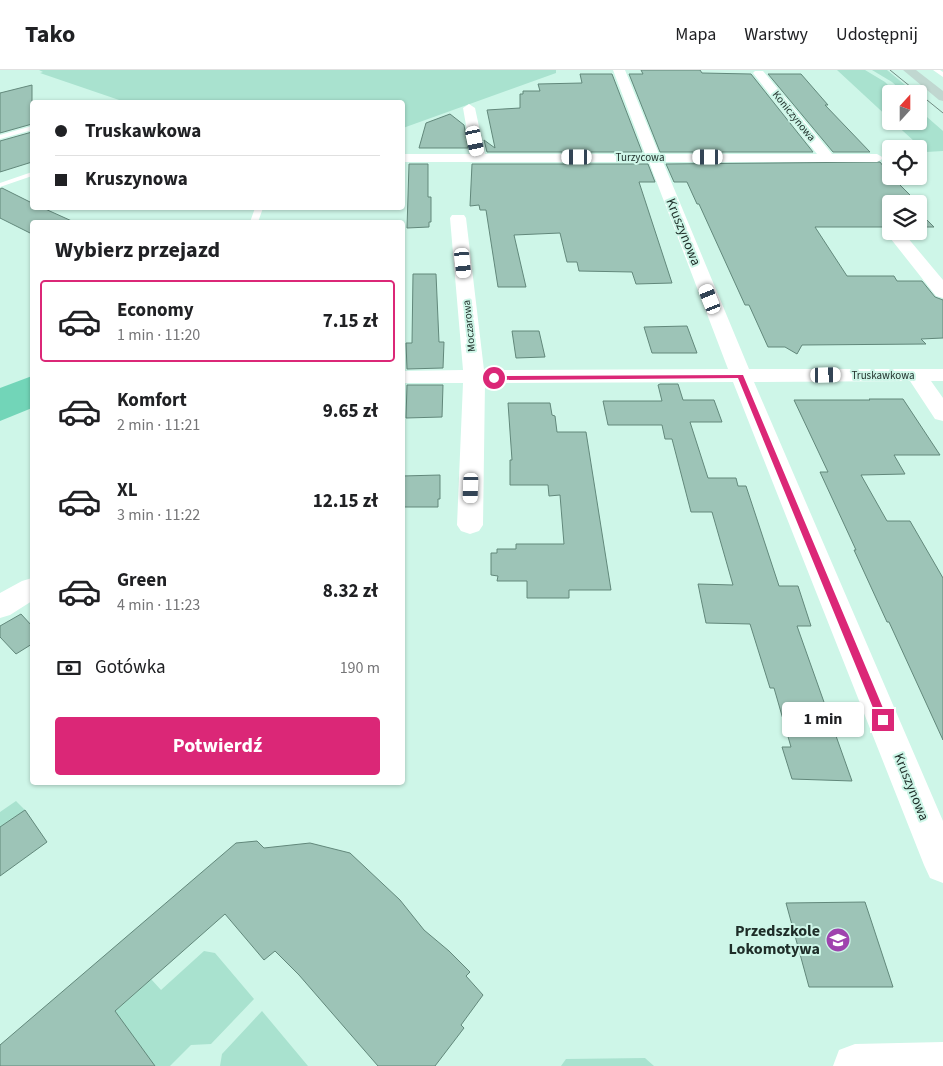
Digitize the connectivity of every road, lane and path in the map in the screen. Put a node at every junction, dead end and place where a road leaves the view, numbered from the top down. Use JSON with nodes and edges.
{"nodes":[{"id":1,"x":619,"y":70,"type":"edge"},
{"id":2,"x":908,"y":70,"type":"edge"},
{"id":3,"x":936,"y":70,"type":"edge"},
{"id":4,"x":759,"y":74,"type":"dead end"},
{"id":5,"x":943,"y":75,"type":"edge"},
{"id":6,"x":943,"y":97,"type":"edge"},
{"id":7,"x":469,"y":108,"type":"dead end"},
{"id":8,"x":30,"y":129,"type":"edge"},
{"id":9,"x":0,"y":137,"type":"edge"},
{"id":10,"x":652,"y":157,"type":"junction"},
{"id":11,"x":405,"y":158,"type":"edge"},
{"id":12,"x":479,"y":158,"type":"junction"},
{"id":13,"x":828,"y":158,"type":"junction"},
{"id":14,"x":877,"y":158,"type":"dead end"},
{"id":15,"x":30,"y":175,"type":"edge"},
{"id":16,"x":0,"y":185,"type":"edge"},
{"id":17,"x":458,"y":218,"type":"dead end"},
{"id":18,"x":900,"y":240,"type":"edge"},
{"id":19,"x":943,"y":292,"type":"edge"},
{"id":20,"x":916,"y":374,"type":"junction"},
{"id":21,"x":943,"y":375,"type":"edge"},
{"id":22,"x":741,"y":376,"type":"junction"},
{"id":23,"x":405,"y":377,"type":"edge"},
{"id":24,"x":474,"y":378,"type":"junction"},
{"id":25,"x":943,"y":414,"type":"edge"},
{"id":26,"x":470,"y":525,"type":"dead end"},
{"id":27,"x":30,"y":589,"type":"edge"},
{"id":28,"x":0,"y":607,"type":"edge"},
{"id":29,"x":943,"y":865,"type":"edge"},
{"id":30,"x":943,"y":1064,"type":"edge"},
{"id":31,"x":855,"y":1066,"type":"edge"}],
"edges":[{"from":1,"to":10,"type":"street","name":"Kruszynowa"},
{"from":2,"to":6,"type":"main road"},
{"from":3,"to":5,"type":"lane"},
{"from":4,"to":13,"type":"street","name":"Koniczynowa"},
{"from":7,"to":12,"type":"street"},
{"from":8,"to":9,"type":"lane"},
{"from":10,"to":12,"type":"street","name":"Turzycowa"},
{"from":10,"to":13,"type":"street","name":"Turzycowa"},
{"from":10,"to":22,"type":"street","name":"Kruszynowa"},
{"from":11,"to":12,"type":"street","name":"Turzycowa"},
{"from":13,"to":14,"type":"street","name":"Turzycowa"},
{"from":15,"to":16,"type":"lane"},
{"from":17,"to":24,"type":"street","name":"Moczarowa"},
{"from":18,"to":19,"type":"street"},
{"from":20,"to":21,"type":"street","name":"Truskawkowa"},
{"from":20,"to":22,"type":"street","name":"Truskawkowa"},
{"from":20,"to":25,"type":"street"},
{"from":22,"to":24,"type":"street","name":"Truskawkowa"},
{"from":22,"to":29,"type":"street","name":"Kruszynowa"},
{"from":23,"to":24,"type":"street","name":"Truskawkowa"},
{"from":24,"to":26,"type":"street","name":"Moczarowa"},
{"from":27,"to":28,"type":"street"},
{"from":30,"to":31,"type":"street"}]}
